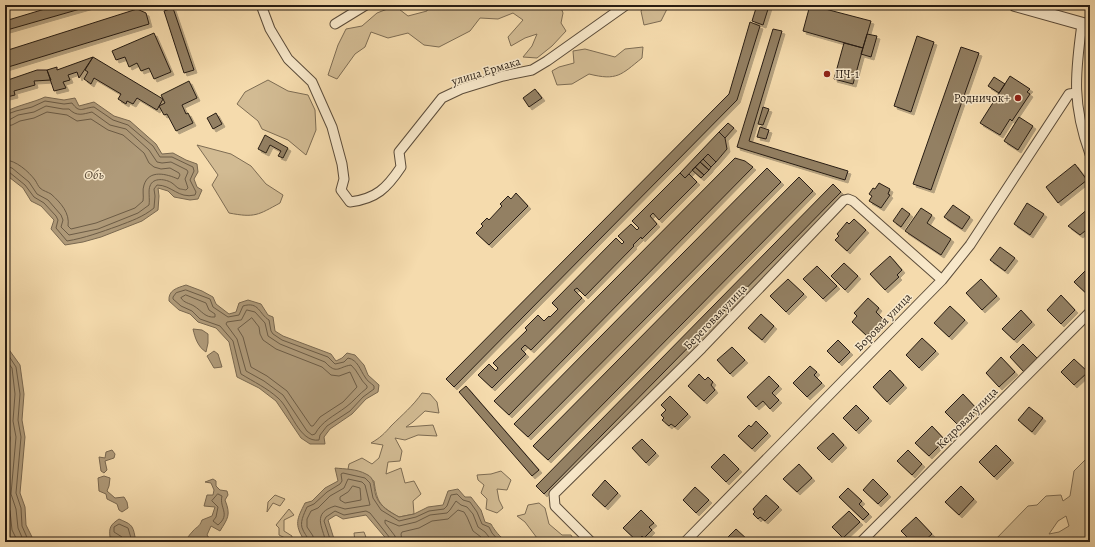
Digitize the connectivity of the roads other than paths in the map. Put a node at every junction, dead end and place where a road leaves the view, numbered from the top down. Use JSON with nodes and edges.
{"nodes":[{"id":1,"x":261,"y":5,"type":"edge"},
{"id":2,"x":366,"y":5,"type":"edge"},
{"id":3,"x":626,"y":5,"type":"edge"},
{"id":4,"x":1015,"y":5,"type":"edge"},
{"id":5,"x":334,"y":24,"type":"dead end"},
{"id":6,"x":1086,"y":25,"type":"edge"},
{"id":7,"x":1073,"y":94,"type":"junction"},
{"id":8,"x":1090,"y":154,"type":"edge"},
{"id":9,"x":942,"y":280,"type":"junction"},
{"id":10,"x":1090,"y":312,"type":"edge"},
{"id":11,"x":591,"y":542,"type":"edge"},
{"id":12,"x":685,"y":542,"type":"edge"},
{"id":13,"x":861,"y":542,"type":"edge"}],
"edges":[{"from":1,"to":3,"type":"street","name":"улица Ермака"},
{"from":2,"to":5,"type":"street"},
{"from":4,"to":6,"type":"street"},
{"from":6,"to":7,"type":"street"},
{"from":7,"to":8,"type":"street"},
{"from":7,"to":9,"type":"street","name":"Боровая улица"},
{"from":9,"to":11,"type":"street","name":"Береговая улица"},
{"from":9,"to":12,"type":"street","name":"Боровая улица"},
{"from":10,"to":13,"type":"street","name":"Кедровая улица"}]}
